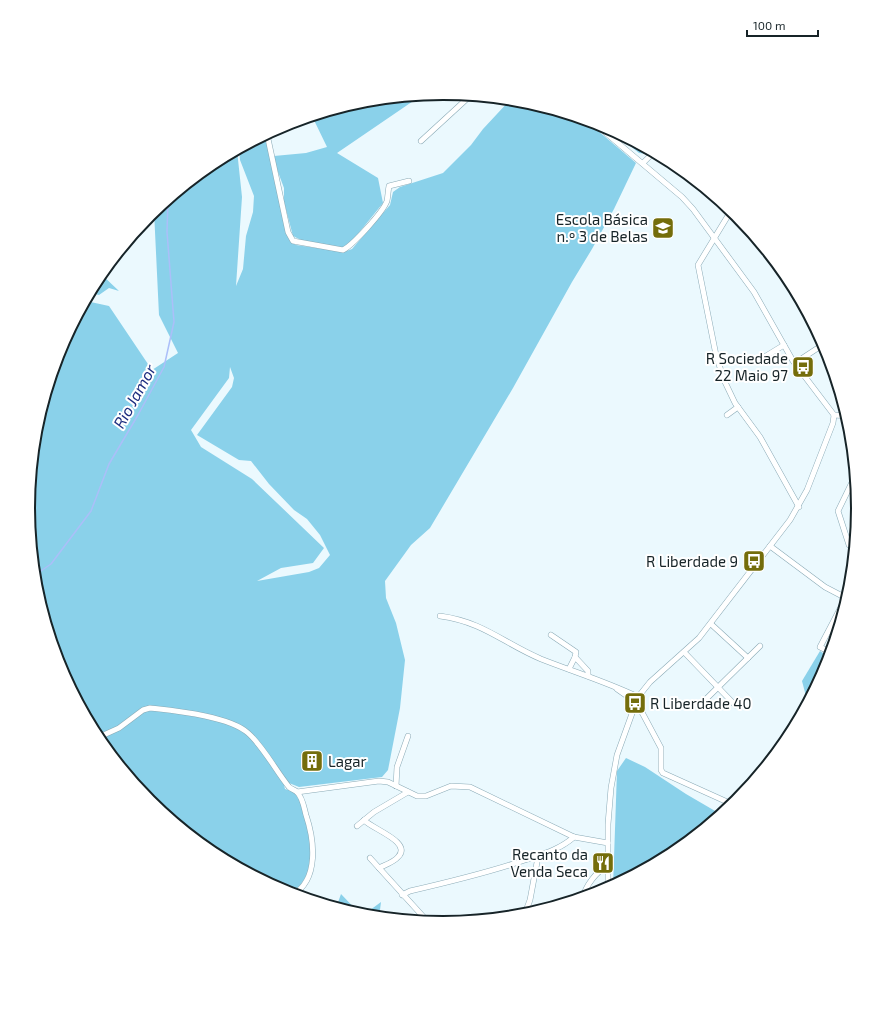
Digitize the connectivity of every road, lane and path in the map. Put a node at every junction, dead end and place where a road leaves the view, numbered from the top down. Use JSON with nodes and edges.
{"nodes":[{"id":1,"x":465,"y":101,"type":"edge"},
{"id":2,"x":608,"y":135,"type":"edge"},
{"id":3,"x":268,"y":140,"type":"edge"},
{"id":4,"x":421,"y":140,"type":"dead end"},
{"id":5,"x":650,"y":156,"type":"edge"},
{"id":6,"x":642,"y":163,"type":"junction"},
{"id":7,"x":409,"y":181,"type":"dead end"},
{"id":8,"x":729,"y":217,"type":"edge"},
{"id":9,"x":716,"y":239,"type":"junction"},
{"id":10,"x":784,"y":345,"type":"junction"},
{"id":11,"x":819,"y":347,"type":"edge"},
{"id":12,"x":766,"y":356,"type":"dead end"},
{"id":13,"x":795,"y":364,"type":"junction"},
{"id":14,"x":738,"y":407,"type":"junction"},
{"id":15,"x":727,"y":415,"type":"dead end"},
{"id":16,"x":834,"y":415,"type":"junction"},
{"id":17,"x":841,"y":415,"type":"edge"},
{"id":18,"x":851,"y":484,"type":"edge"},
{"id":19,"x":799,"y":507,"type":"junction"},
{"id":20,"x":770,"y":546,"type":"junction"},
{"id":21,"x":850,"y":546,"type":"edge"},
{"id":22,"x":842,"y":596,"type":"edge"},
{"id":23,"x":440,"y":616,"type":"dead end"},
{"id":24,"x":837,"y":616,"type":"edge"},
{"id":25,"x":711,"y":624,"type":"junction"},
{"id":26,"x":551,"y":635,"type":"dead end"},
{"id":27,"x":760,"y":646,"type":"dead end"},
{"id":28,"x":826,"y":650,"type":"edge"},
{"id":29,"x":684,"y":652,"type":"junction"},
{"id":30,"x":575,"y":657,"type":"junction"},
{"id":31,"x":748,"y":658,"type":"junction"},
{"id":32,"x":569,"y":669,"type":"junction"},
{"id":33,"x":588,"y":676,"type":"junction"},
{"id":34,"x":718,"y":688,"type":"junction"},
{"id":35,"x":638,"y":700,"type":"junction"},
{"id":36,"x":702,"y":703,"type":"dead end"},
{"id":37,"x":735,"y":705,"type":"dead end"},
{"id":38,"x":104,"y":735,"type":"edge"},
{"id":39,"x":408,"y":736,"type":"dead end"},
{"id":40,"x":396,"y":786,"type":"junction"},
{"id":41,"x":297,"y":792,"type":"junction"},
{"id":42,"x":408,"y":792,"type":"junction"},
{"id":43,"x":727,"y":802,"type":"edge"},
{"id":44,"x":364,"y":820,"type":"junction"},
{"id":45,"x":356,"y":826,"type":"dead end"},
{"id":46,"x":574,"y":837,"type":"junction"},
{"id":47,"x":608,"y":843,"type":"junction"},
{"id":48,"x":538,"y":857,"type":"junction"},
{"id":49,"x":370,"y":858,"type":"dead end"},
{"id":50,"x":608,"y":865,"type":"junction"},
{"id":51,"x":379,"y":868,"type":"junction"},
{"id":52,"x":608,"y":882,"type":"edge"},
{"id":53,"x":298,"y":890,"type":"edge"},
{"id":54,"x":586,"y":891,"type":"edge"},
{"id":55,"x":402,"y":895,"type":"junction"},
{"id":56,"x":527,"y":908,"type":"edge"},
{"id":57,"x":422,"y":916,"type":"edge"}],
"edges":[{"from":1,"to":4,"type":"street"},
{"from":2,"to":6,"type":"street"},
{"from":3,"to":7,"type":"street"},
{"from":5,"to":6,"type":"street"},
{"from":6,"to":9,"type":"street"},
{"from":8,"to":9,"type":"street"},
{"from":9,"to":10,"type":"street"},
{"from":9,"to":14,"type":"street"},
{"from":10,"to":12,"type":"street"},
{"from":10,"to":13,"type":"street"},
{"from":11,"to":13,"type":"street"},
{"from":13,"to":16,"type":"street"},
{"from":14,"to":15,"type":"street"},
{"from":14,"to":19,"type":"street"},
{"from":16,"to":17,"type":"street"},
{"from":16,"to":19,"type":"street"},
{"from":18,"to":21,"type":"street"},
{"from":19,"to":20,"type":"street"},
{"from":20,"to":22,"type":"street"},
{"from":20,"to":25,"type":"street"},
{"from":23,"to":32,"type":"street"},
{"from":24,"to":28,"type":"street"},
{"from":25,"to":29,"type":"street"},
{"from":25,"to":31,"type":"street"},
{"from":26,"to":30,"type":"street"},
{"from":27,"to":31,"type":"street"},
{"from":29,"to":34,"type":"street"},
{"from":29,"to":35,"type":"street"},
{"from":30,"to":32,"type":"street"},
{"from":30,"to":33,"type":"street"},
{"from":31,"to":34,"type":"street"},
{"from":32,"to":33,"type":"street"},
{"from":33,"to":35,"type":"street"},
{"from":34,"to":36,"type":"street"},
{"from":34,"to":37,"type":"street"},
{"from":35,"to":43,"type":"street"},
{"from":35,"to":47,"type":"street"},
{"from":38,"to":41,"type":"street"},
{"from":39,"to":40,"type":"street"},
{"from":40,"to":41,"type":"street"},
{"from":40,"to":42,"type":"street"},
{"from":41,"to":53,"type":"street"},
{"from":42,"to":44,"type":"street"},
{"from":42,"to":46,"type":"street"},
{"from":44,"to":45,"type":"street"},
{"from":44,"to":51,"type":"street"},
{"from":46,"to":47,"type":"street"},
{"from":46,"to":48,"type":"street"},
{"from":47,"to":50,"type":"street"},
{"from":48,"to":55,"type":"street"},
{"from":48,"to":56,"type":"street"},
{"from":49,"to":51,"type":"street"},
{"from":50,"to":52,"type":"street"},
{"from":50,"to":54,"type":"street"},
{"from":51,"to":55,"type":"street"},
{"from":55,"to":57,"type":"street"}]}
